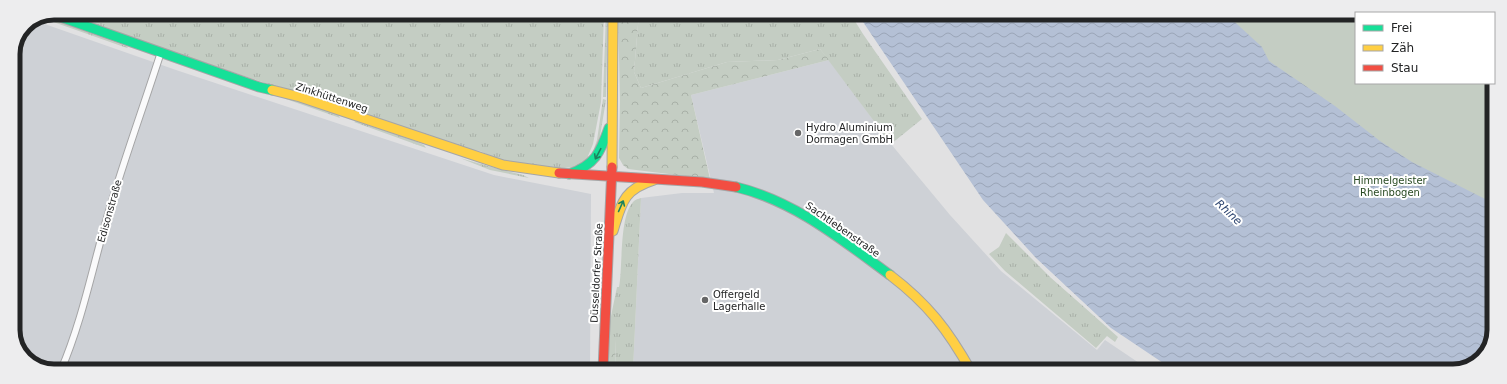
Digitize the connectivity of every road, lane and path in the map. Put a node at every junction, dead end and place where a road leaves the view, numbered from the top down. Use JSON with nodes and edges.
{"nodes":[{"id":1,"x":69,"y":20,"type":"edge"},
{"id":2,"x":613,"y":20,"type":"edge"},
{"id":3,"x":161,"y":52,"type":"junction"},
{"id":4,"x":612,"y":119,"type":"junction"},
{"id":5,"x":568,"y":174,"type":"junction"},
{"id":6,"x":611,"y":177,"type":"junction"},
{"id":7,"x":654,"y":180,"type":"junction"},
{"id":8,"x":609,"y":242,"type":"junction"},
{"id":9,"x":63,"y":364,"type":"edge"},
{"id":10,"x":603,"y":364,"type":"edge"},
{"id":11,"x":967,"y":364,"type":"edge"}],
"edges":[{"from":1,"to":3,"type":"street","name":"Zinkhüttenweg"},
{"from":2,"to":4,"type":"street","name":"Düsseldorfer Straße"},
{"from":3,"to":5,"type":"street","name":"Zinkhüttenweg"},
{"from":3,"to":9,"type":"street","name":"Edisonstraße"},
{"from":4,"to":5,"type":"street","one_way":true},
{"from":4,"to":6,"type":"street","name":"Düsseldorfer Straße"},
{"from":5,"to":6,"type":"street","name":"Zinkhüttenweg"},
{"from":6,"to":7,"type":"street","name":"Sachtlebenstraße"},
{"from":6,"to":8,"type":"street","name":"Düsseldorfer Straße"},
{"from":8,"to":7,"type":"street","one_way":true},
{"from":7,"to":11,"type":"street","name":"Sachtlebenstraße"},
{"from":8,"to":10,"type":"street","name":"Düsseldorfer Straße"}]}
